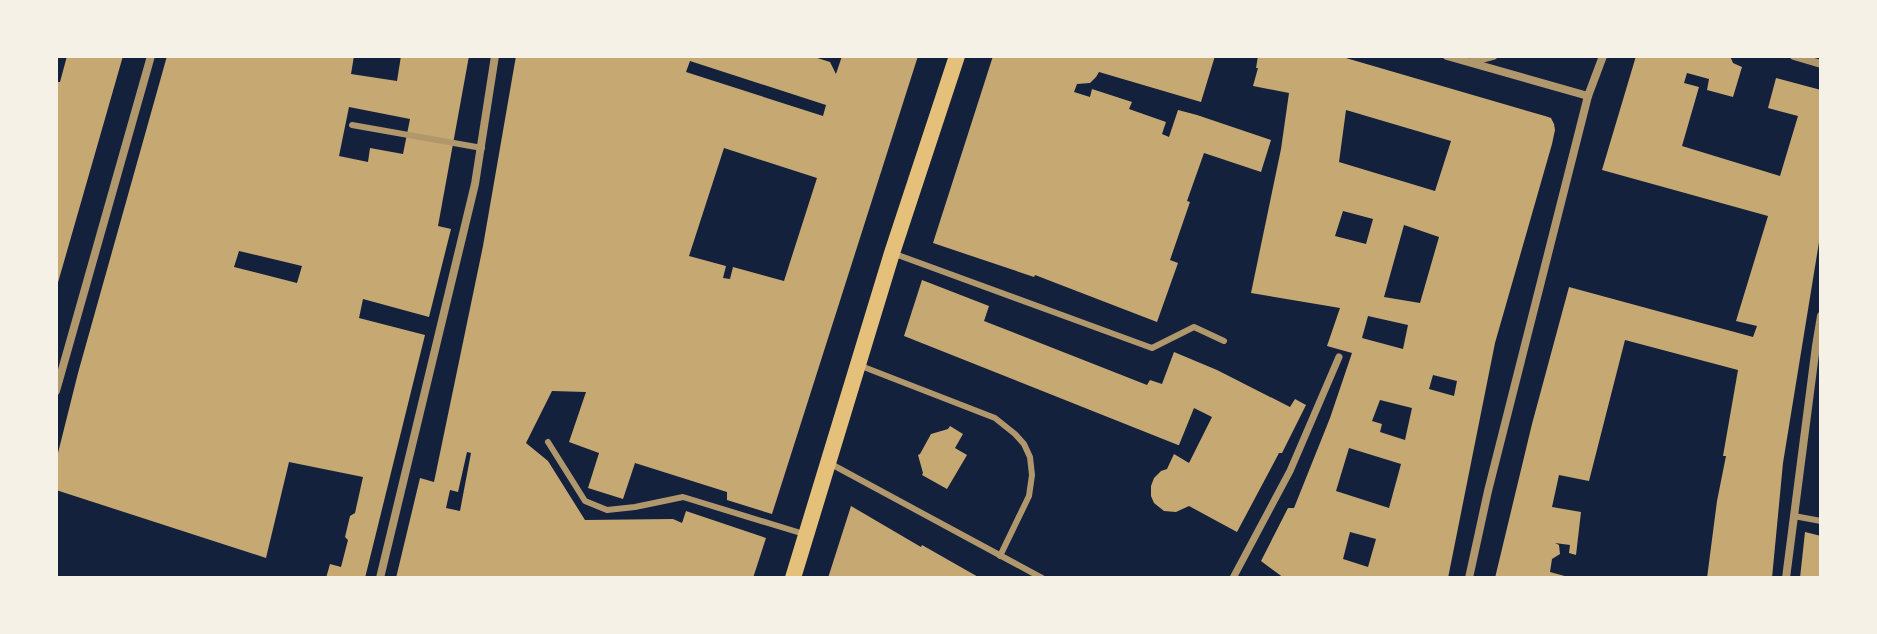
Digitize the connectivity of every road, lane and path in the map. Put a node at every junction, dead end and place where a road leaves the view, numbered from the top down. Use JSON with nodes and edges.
{"nodes":[{"id":1,"x":151,"y":56,"type":"edge"},
{"id":2,"x":495,"y":56,"type":"edge"},
{"id":3,"x":957,"y":56,"type":"edge"},
{"id":4,"x":1447,"y":56,"type":"edge"},
{"id":5,"x":1493,"y":56,"type":"edge"},
{"id":6,"x":1603,"y":56,"type":"edge"},
{"id":7,"x":1794,"y":56,"type":"edge"},
{"id":8,"x":1470,"y":62,"type":"junction"},
{"id":9,"x":1821,"y":64,"type":"edge"},
{"id":10,"x":1588,"y":96,"type":"junction"},
{"id":11,"x":352,"y":125,"type":"dead end"},
{"id":12,"x":482,"y":148,"type":"junction"},
{"id":13,"x":892,"y":253,"type":"junction"},
{"id":14,"x":1821,"y":316,"type":"edge"},
{"id":15,"x":1224,"y":341,"type":"dead end"},
{"id":16,"x":1339,"y":357,"type":"dead end"},
{"id":17,"x":857,"y":365,"type":"junction"},
{"id":18,"x":56,"y":391,"type":"edge"},
{"id":19,"x":548,"y":442,"type":"dead end"},
{"id":20,"x":828,"y":462,"type":"junction"},
{"id":21,"x":1794,"y":516,"type":"junction"},
{"id":22,"x":1821,"y":521,"type":"edge"},
{"id":23,"x":806,"y":535,"type":"junction"},
{"id":24,"x":1000,"y":556,"type":"junction"},
{"id":25,"x":380,"y":578,"type":"edge"},
{"id":26,"x":793,"y":578,"type":"edge"},
{"id":27,"x":1042,"y":578,"type":"edge"},
{"id":28,"x":1233,"y":578,"type":"edge"},
{"id":29,"x":1469,"y":578,"type":"edge"},
{"id":30,"x":1786,"y":578,"type":"edge"}],
"edges":[{"from":1,"to":18,"type":"street"},
{"from":2,"to":12,"type":"street"},
{"from":3,"to":13,"type":"main road"},
{"from":4,"to":8,"type":"street"},
{"from":5,"to":8,"type":"street"},
{"from":6,"to":10,"type":"street"},
{"from":7,"to":9,"type":"street"},
{"from":8,"to":10,"type":"street"},
{"from":10,"to":29,"type":"street"},
{"from":11,"to":12,"type":"lane"},
{"from":12,"to":25,"type":"street"},
{"from":13,"to":15,"type":"lane"},
{"from":13,"to":17,"type":"main road"},
{"from":14,"to":21,"type":"street"},
{"from":16,"to":28,"type":"street"},
{"from":17,"to":20,"type":"main road"},
{"from":17,"to":24,"type":"lane"},
{"from":19,"to":23,"type":"lane"},
{"from":20,"to":23,"type":"main road"},
{"from":20,"to":24,"type":"lane"},
{"from":21,"to":22,"type":"lane"},
{"from":21,"to":30,"type":"street"},
{"from":23,"to":26,"type":"main road"},
{"from":24,"to":27,"type":"lane"}]}
